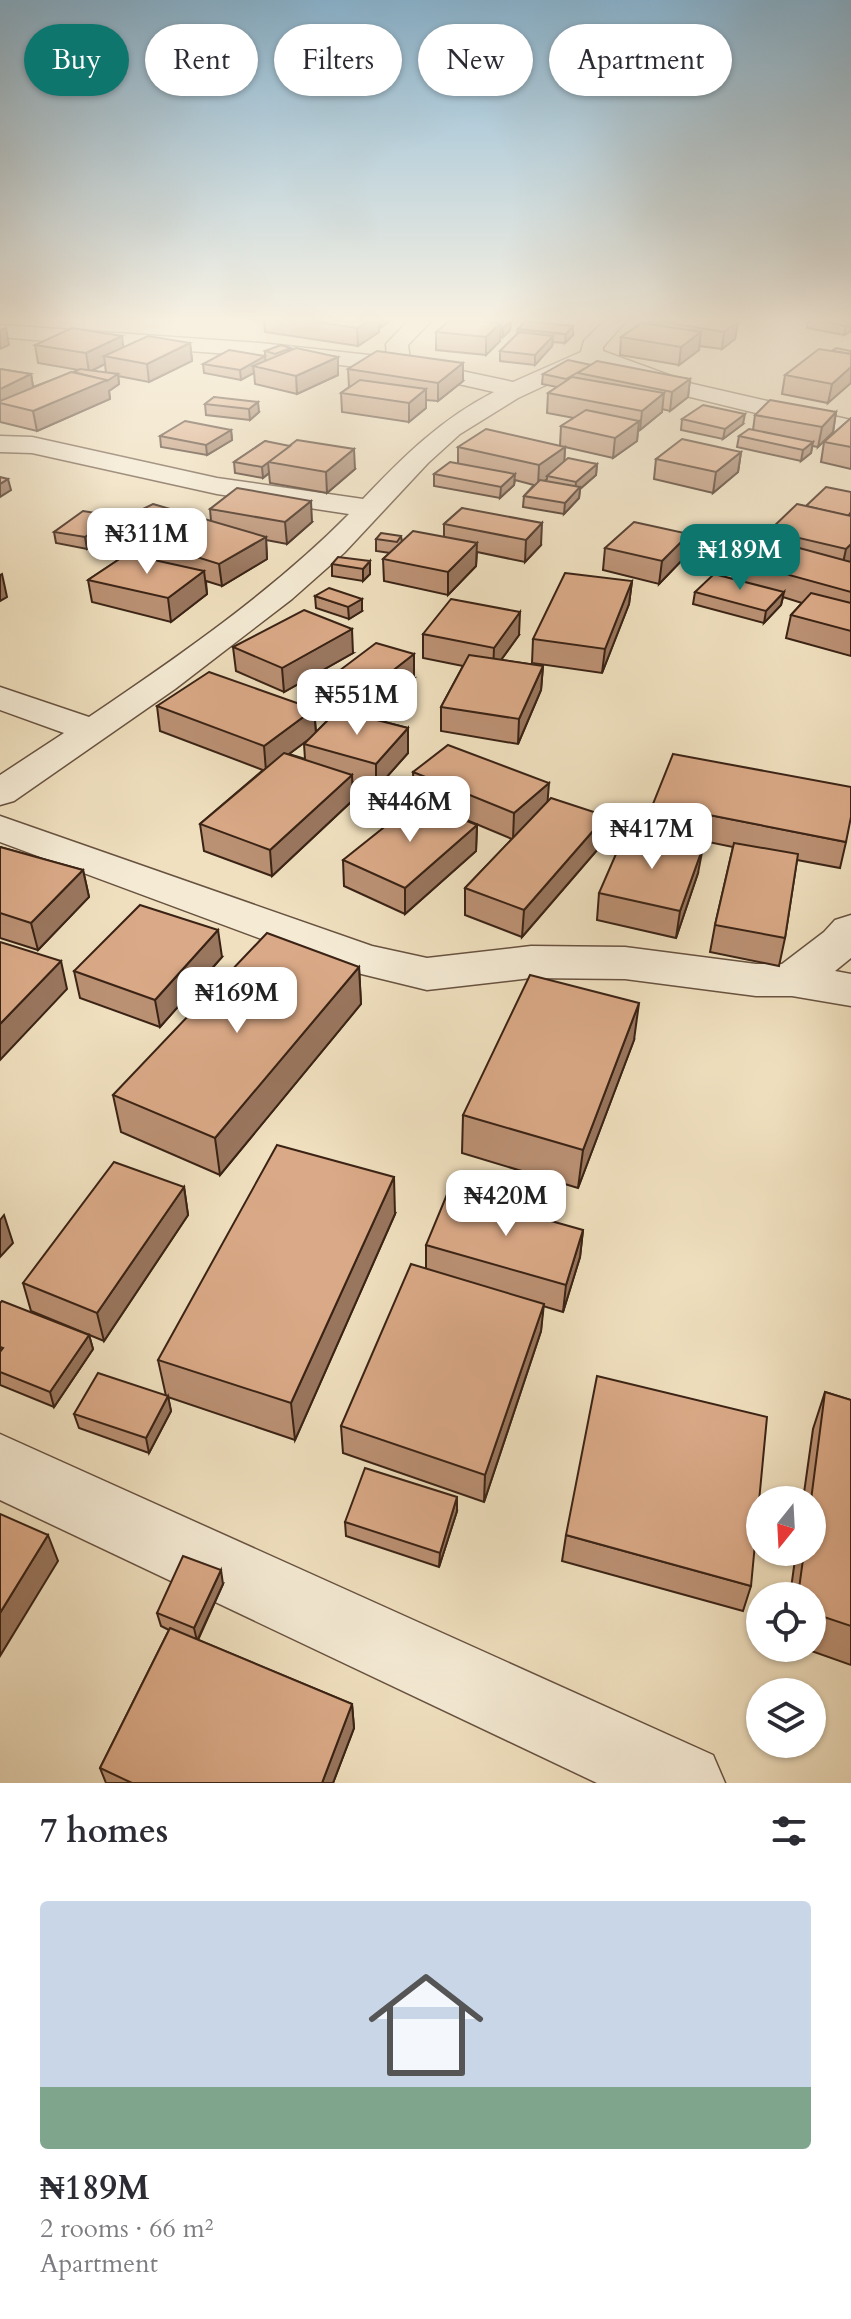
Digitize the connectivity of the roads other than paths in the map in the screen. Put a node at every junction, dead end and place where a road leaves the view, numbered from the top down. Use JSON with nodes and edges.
{"nodes":[{"id":1,"x":490,"y":404,"type":"edge"},
{"id":2,"x":750,"y":404,"type":"edge"},
{"id":3,"x":851,"y":428,"type":"edge"},
{"id":4,"x":0,"y":444,"type":"edge"},
{"id":5,"x":372,"y":509,"type":"junction"},
{"id":6,"x":0,"y":698,"type":"edge"},
{"id":7,"x":94,"y":731,"type":"junction"},
{"id":8,"x":0,"y":793,"type":"edge"},
{"id":9,"x":0,"y":828,"type":"edge"},
{"id":10,"x":851,"y":930,"type":"edge"},
{"id":11,"x":792,"y":980,"type":"junction"},
{"id":12,"x":851,"y":990,"type":"edge"},
{"id":13,"x":0,"y":1466,"type":"edge"},
{"id":14,"x":654,"y":1777,"type":"edge"}],
"edges":[{"from":1,"to":5,"type":"street"},
{"from":2,"to":3,"type":"street"},
{"from":4,"to":5,"type":"street"},
{"from":5,"to":7,"type":"street"},
{"from":6,"to":7,"type":"street"},
{"from":7,"to":8,"type":"street"},
{"from":9,"to":11,"type":"street"},
{"from":10,"to":11,"type":"street"},
{"from":11,"to":12,"type":"street"},
{"from":13,"to":14,"type":"street"}]}
